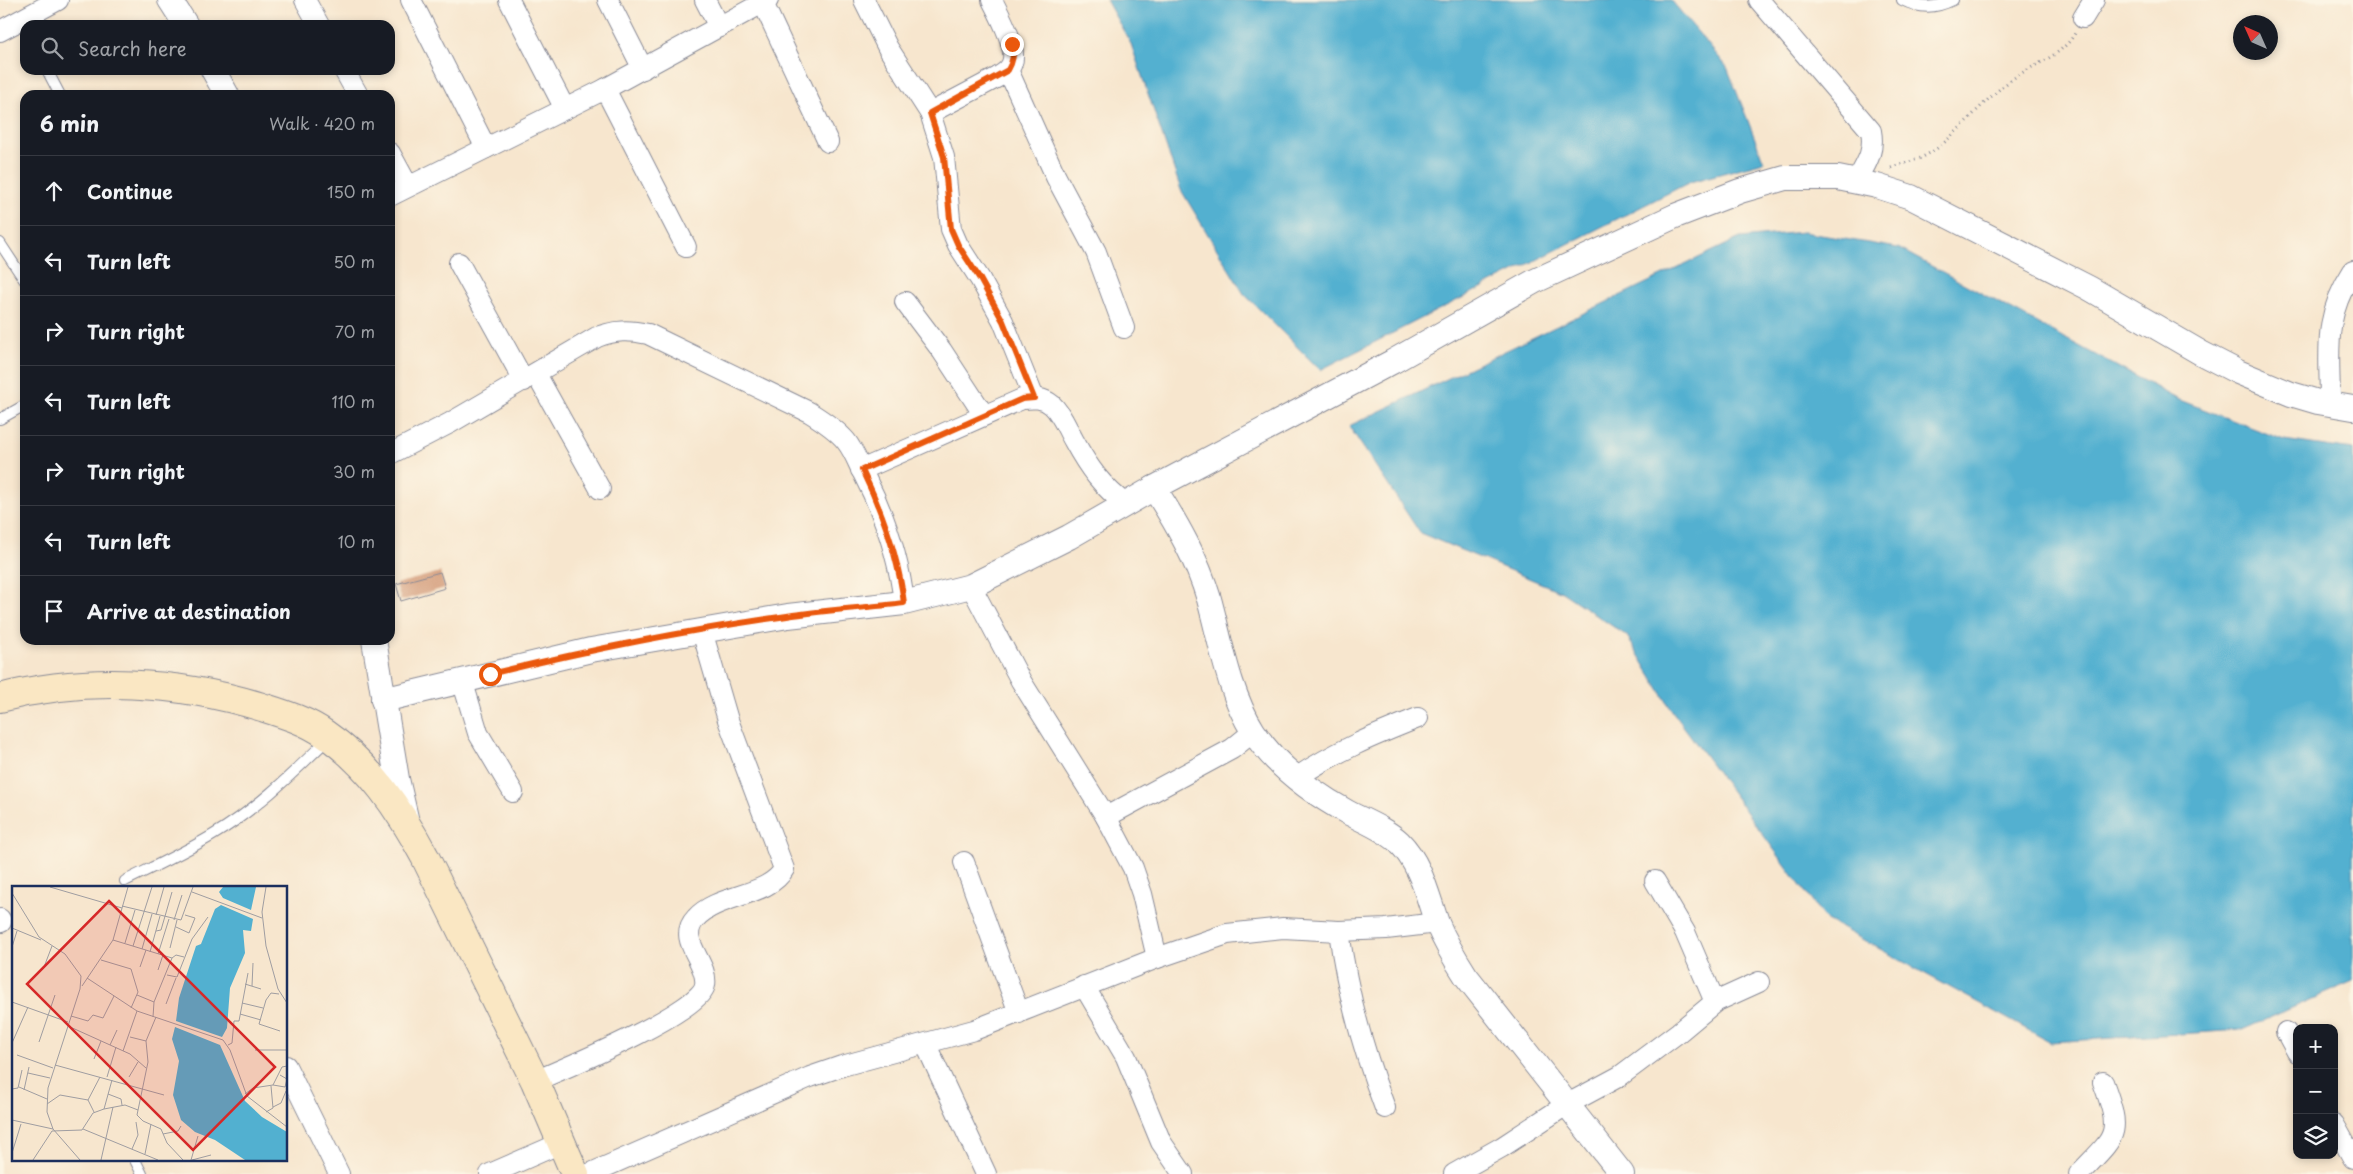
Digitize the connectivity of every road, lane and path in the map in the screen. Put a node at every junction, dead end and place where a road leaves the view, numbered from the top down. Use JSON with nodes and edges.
{"nodes":[{"id":1,"x":58,"y":0,"type":"edge"},
{"id":2,"x":170,"y":0,"type":"edge"},
{"id":3,"x":305,"y":0,"type":"edge"},
{"id":4,"x":411,"y":0,"type":"edge"},
{"id":5,"x":509,"y":0,"type":"edge"},
{"id":6,"x":608,"y":0,"type":"edge"},
{"id":7,"x":705,"y":0,"type":"edge"},
{"id":8,"x":864,"y":0,"type":"edge"},
{"id":9,"x":992,"y":0,"type":"edge"},
{"id":10,"x":1759,"y":0,"type":"edge"},
{"id":11,"x":1902,"y":0,"type":"edge"},
{"id":12,"x":1953,"y":0,"type":"edge"},
{"id":13,"x":2094,"y":0,"type":"edge"},
{"id":14,"x":766,"y":1,"type":"edge"},
{"id":15,"x":2083,"y":18,"type":"joint"},
{"id":16,"x":30,"y":20,"type":"edge"},
{"id":17,"x":183,"y":20,"type":"edge"},
{"id":18,"x":316,"y":20,"type":"edge"},
{"id":19,"x":20,"y":26,"type":"edge"},
{"id":20,"x":719,"y":27,"type":"junction"},
{"id":21,"x":0,"y":31,"type":"edge"},
{"id":22,"x":643,"y":69,"type":"junction"},
{"id":23,"x":1008,"y":70,"type":"junction"},
{"id":24,"x":50,"y":75,"type":"edge"},
{"id":25,"x":216,"y":75,"type":"edge"},
{"id":26,"x":347,"y":75,"type":"edge"},
{"id":27,"x":605,"y":89,"type":"junction"},
{"id":28,"x":57,"y":90,"type":"edge"},
{"id":29,"x":225,"y":90,"type":"edge"},
{"id":30,"x":355,"y":90,"type":"edge"},
{"id":31,"x":565,"y":109,"type":"junction"},
{"id":32,"x":930,"y":113,"type":"junction"},
{"id":33,"x":828,"y":142,"type":"dead end"},
{"id":34,"x":486,"y":148,"type":"junction"},
{"id":35,"x":395,"y":162,"type":"edge"},
{"id":36,"x":1889,"y":169,"type":"dead end"},
{"id":37,"x":1856,"y":182,"type":"junction"},
{"id":38,"x":408,"y":186,"type":"junction"},
{"id":39,"x":395,"y":193,"type":"edge"},
{"id":40,"x":0,"y":243,"type":"edge"},
{"id":41,"x":686,"y":247,"type":"dead end"},
{"id":42,"x":459,"y":263,"type":"dead end"},
{"id":43,"x":2353,"y":271,"type":"edge"},
{"id":44,"x":20,"y":273,"type":"edge"},
{"id":45,"x":904,"y":302,"type":"dead end"},
{"id":46,"x":1124,"y":328,"type":"dead end"},
{"id":47,"x":530,"y":378,"type":"junction"},
{"id":48,"x":1034,"y":398,"type":"junction"},
{"id":49,"x":2342,"y":406,"type":"edge"},
{"id":50,"x":20,"y":407,"type":"edge"},
{"id":51,"x":984,"y":416,"type":"junction"},
{"id":52,"x":0,"y":419,"type":"edge"},
{"id":53,"x":395,"y":451,"type":"edge"},
{"id":54,"x":862,"y":470,"type":"junction"},
{"id":55,"x":1154,"y":488,"type":"junction"},
{"id":56,"x":600,"y":489,"type":"dead end"},
{"id":57,"x":1127,"y":505,"type":"junction"},
{"id":58,"x":971,"y":586,"type":"junction"},
{"id":59,"x":904,"y":603,"type":"junction"},
{"id":60,"x":702,"y":631,"type":"junction"},
{"id":61,"x":375,"y":645,"type":"edge"},
{"id":62,"x":462,"y":680,"type":"junction"},
{"id":63,"x":0,"y":698,"type":"edge"},
{"id":64,"x":383,"y":700,"type":"junction"},
{"id":65,"x":1418,"y":718,"type":"dead end"},
{"id":66,"x":1253,"y":732,"type":"junction"},
{"id":67,"x":329,"y":737,"type":"junction"},
{"id":68,"x":1296,"y":778,"type":"junction"},
{"id":69,"x":513,"y":792,"type":"dead end"},
{"id":70,"x":1106,"y":817,"type":"junction"},
{"id":71,"x":408,"y":826,"type":"junction"},
{"id":72,"x":964,"y":862,"type":"dead end"},
{"id":73,"x":125,"y":881,"type":"dead end"},
{"id":74,"x":1655,"y":881,"type":"dead end"},
{"id":75,"x":1437,"y":922,"type":"junction"},
{"id":76,"x":1339,"y":931,"type":"junction"},
{"id":77,"x":1156,"y":958,"type":"junction"},
{"id":78,"x":1759,"y":982,"type":"dead end"},
{"id":79,"x":1084,"y":986,"type":"junction"},
{"id":80,"x":1715,"y":1002,"type":"junction"},
{"id":81,"x":1019,"y":1013,"type":"junction"},
{"id":82,"x":2286,"y":1032,"type":"dead end"},
{"id":83,"x":926,"y":1045,"type":"junction"},
{"id":84,"x":2293,"y":1045,"type":"edge"},
{"id":85,"x":288,"y":1070,"type":"edge"},
{"id":86,"x":535,"y":1081,"type":"junction"},
{"id":87,"x":2103,"y":1082,"type":"dead end"},
{"id":88,"x":1566,"y":1105,"type":"junction"},
{"id":89,"x":1385,"y":1108,"type":"dead end"},
{"id":90,"x":2338,"y":1131,"type":"edge"},
{"id":91,"x":561,"y":1143,"type":"junction"},
{"id":92,"x":2353,"y":1158,"type":"edge"},
{"id":93,"x":136,"y":1162,"type":"edge"},
{"id":94,"x":142,"y":1174,"type":"edge"},
{"id":95,"x":339,"y":1174,"type":"edge"},
{"id":96,"x":490,"y":1174,"type":"edge"},
{"id":97,"x":576,"y":1174,"type":"edge"},
{"id":98,"x":589,"y":1174,"type":"edge"},
{"id":99,"x":986,"y":1174,"type":"edge"},
{"id":100,"x":1183,"y":1174,"type":"edge"},
{"id":101,"x":1454,"y":1174,"type":"edge"},
{"id":102,"x":1622,"y":1174,"type":"edge"},
{"id":103,"x":2079,"y":1174,"type":"edge"}],
"edges":[{"from":1,"to":16,"type":"street"},
{"from":2,"to":17,"type":"street"},
{"from":3,"to":18,"type":"street"},
{"from":4,"to":34,"type":"street"},
{"from":5,"to":31,"type":"street"},
{"from":6,"to":22,"type":"street"},
{"from":7,"to":20,"type":"street"},
{"from":8,"to":32,"type":"street"},
{"from":9,"to":23,"type":"street"},
{"from":10,"to":37,"type":"street"},
{"from":11,"to":12,"type":"lane"},
{"from":13,"to":15,"type":"street"},
{"from":14,"to":20,"type":"street"},
{"from":14,"to":33,"type":"street"},
{"from":15,"to":36,"type":"path"},
{"from":19,"to":21,"type":"street"},
{"from":20,"to":22,"type":"street"},
{"from":22,"to":27,"type":"street"},
{"from":23,"to":32,"type":"street"},
{"from":23,"to":46,"type":"street"},
{"from":24,"to":28,"type":"lane"},
{"from":25,"to":29,"type":"street"},
{"from":26,"to":30,"type":"street"},
{"from":27,"to":31,"type":"street"},
{"from":27,"to":41,"type":"street"},
{"from":31,"to":34,"type":"street"},
{"from":32,"to":48,"type":"street"},
{"from":34,"to":38,"type":"street"},
{"from":35,"to":38,"type":"street"},
{"from":37,"to":49,"type":"street"},
{"from":37,"to":55,"type":"street"},
{"from":38,"to":39,"type":"street"},
{"from":40,"to":44,"type":"lane"},
{"from":42,"to":47,"type":"street"},
{"from":43,"to":49,"type":"street"},
{"from":45,"to":51,"type":"street"},
{"from":47,"to":53,"type":"street"},
{"from":47,"to":54,"type":"street"},
{"from":47,"to":56,"type":"street"},
{"from":48,"to":51,"type":"street"},
{"from":48,"to":57,"type":"street"},
{"from":50,"to":52,"type":"lane"},
{"from":51,"to":54,"type":"street"},
{"from":54,"to":59,"type":"street"},
{"from":55,"to":57,"type":"street"},
{"from":55,"to":66,"type":"street"},
{"from":57,"to":58,"type":"street"},
{"from":58,"to":59,"type":"street"},
{"from":58,"to":70,"type":"street"},
{"from":59,"to":60,"type":"street"},
{"from":60,"to":62,"type":"street"},
{"from":60,"to":86,"type":"street"},
{"from":61,"to":64,"type":"street"},
{"from":62,"to":64,"type":"street"},
{"from":62,"to":69,"type":"street"},
{"from":63,"to":67,"type":"main road"},
{"from":64,"to":71,"type":"street"},
{"from":65,"to":68,"type":"street"},
{"from":66,"to":68,"type":"street"},
{"from":66,"to":70,"type":"street"},
{"from":67,"to":71,"type":"main road"},
{"from":67,"to":73,"type":"lane"},
{"from":68,"to":75,"type":"street"},
{"from":70,"to":77,"type":"street"},
{"from":71,"to":86,"type":"main road"},
{"from":72,"to":81,"type":"street"},
{"from":74,"to":80,"type":"street"},
{"from":75,"to":76,"type":"street"},
{"from":75,"to":88,"type":"street"},
{"from":76,"to":77,"type":"street"},
{"from":76,"to":89,"type":"street"},
{"from":77,"to":79,"type":"street"},
{"from":78,"to":80,"type":"street"},
{"from":79,"to":81,"type":"street"},
{"from":79,"to":100,"type":"street"},
{"from":80,"to":88,"type":"street"},
{"from":81,"to":83,"type":"street"},
{"from":82,"to":84,"type":"street"},
{"from":83,"to":98,"type":"street"},
{"from":83,"to":99,"type":"street"},
{"from":85,"to":95,"type":"street"},
{"from":86,"to":91,"type":"main road"},
{"from":87,"to":103,"type":"street"},
{"from":88,"to":101,"type":"street"},
{"from":88,"to":102,"type":"street"},
{"from":90,"to":92,"type":"street"},
{"from":91,"to":96,"type":"street"},
{"from":91,"to":97,"type":"main road"},
{"from":93,"to":94,"type":"lane"}]}
